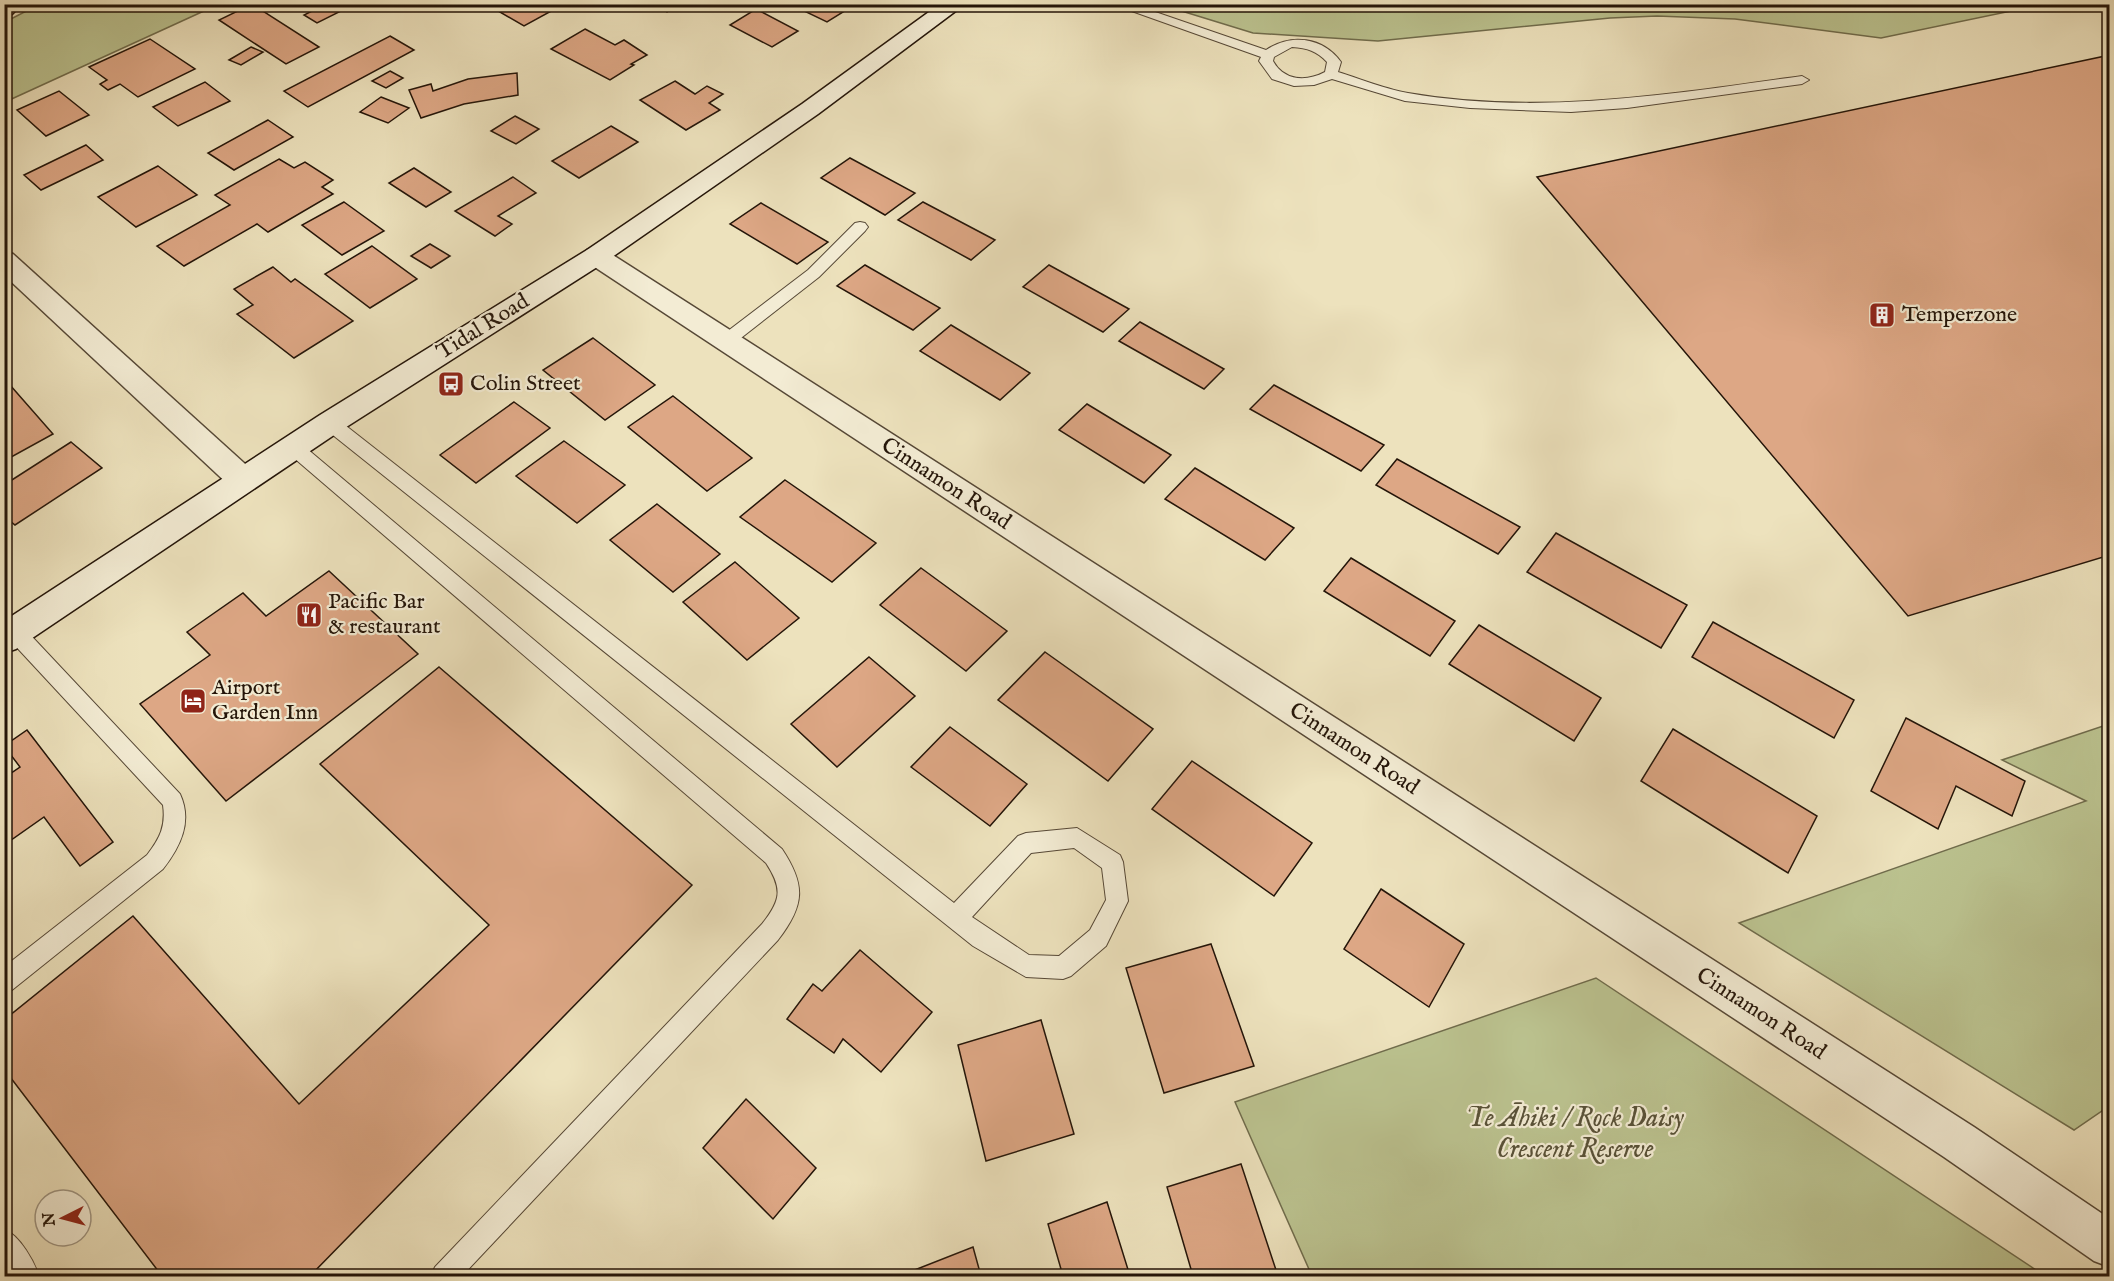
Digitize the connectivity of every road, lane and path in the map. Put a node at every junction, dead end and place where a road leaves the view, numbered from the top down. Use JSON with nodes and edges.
{"nodes":[{"id":1,"x":12,"y":4,"type":"edge"},
{"id":2,"x":955,"y":4,"type":"edge"},
{"id":3,"x":1118,"y":4,"type":"edge"},
{"id":4,"x":4,"y":9,"type":"edge"},
{"id":5,"x":1268,"y":55,"type":"junction"},
{"id":6,"x":1331,"y":74,"type":"junction"},
{"id":7,"x":1802,"y":80,"type":"dead end"},
{"id":8,"x":860,"y":227,"type":"dead end"},
{"id":9,"x":596,"y":256,"type":"junction"},
{"id":10,"x":4,"y":260,"type":"edge"},
{"id":11,"x":726,"y":340,"type":"junction"},
{"id":12,"x":330,"y":423,"type":"junction"},
{"id":13,"x":293,"y":447,"type":"junction"},
{"id":14,"x":243,"y":480,"type":"junction"},
{"id":15,"x":10,"y":636,"type":"edge"},
{"id":16,"x":956,"y":918,"type":"junction"},
{"id":17,"x":4,"y":982,"type":"edge"},
{"id":18,"x":4,"y":1242,"type":"edge"},
{"id":19,"x":2109,"y":1245,"type":"edge"},
{"id":20,"x":26,"y":1276,"type":"edge"},
{"id":21,"x":444,"y":1276,"type":"edge"}],
"edges":[{"from":1,"to":4,"type":"highway"},
{"from":2,"to":9,"type":"street","name":"Tidal Road"},
{"from":3,"to":5,"type":"lane"},
{"from":5,"to":6,"type":"lane"},
{"from":5,"to":6,"type":"lane"},
{"from":6,"to":7,"type":"lane"},
{"from":8,"to":11,"type":"lane"},
{"from":9,"to":11,"type":"street","name":"Cinnamon Road"},
{"from":9,"to":12,"type":"street","name":"Tidal Road"},
{"from":10,"to":14,"type":"street"},
{"from":11,"to":19,"type":"street","name":"Cinnamon Road"},
{"from":12,"to":13,"type":"street","name":"Tidal Road"},
{"from":12,"to":16,"type":"lane"},
{"from":13,"to":14,"type":"street","name":"Tidal Road"},
{"from":13,"to":21,"type":"lane"},
{"from":14,"to":15,"type":"street","name":"Tidal Road"},
{"from":15,"to":17,"type":"lane"},
{"from":16,"to":16,"type":"lane"},
{"from":18,"to":20,"type":"lane"}]}
